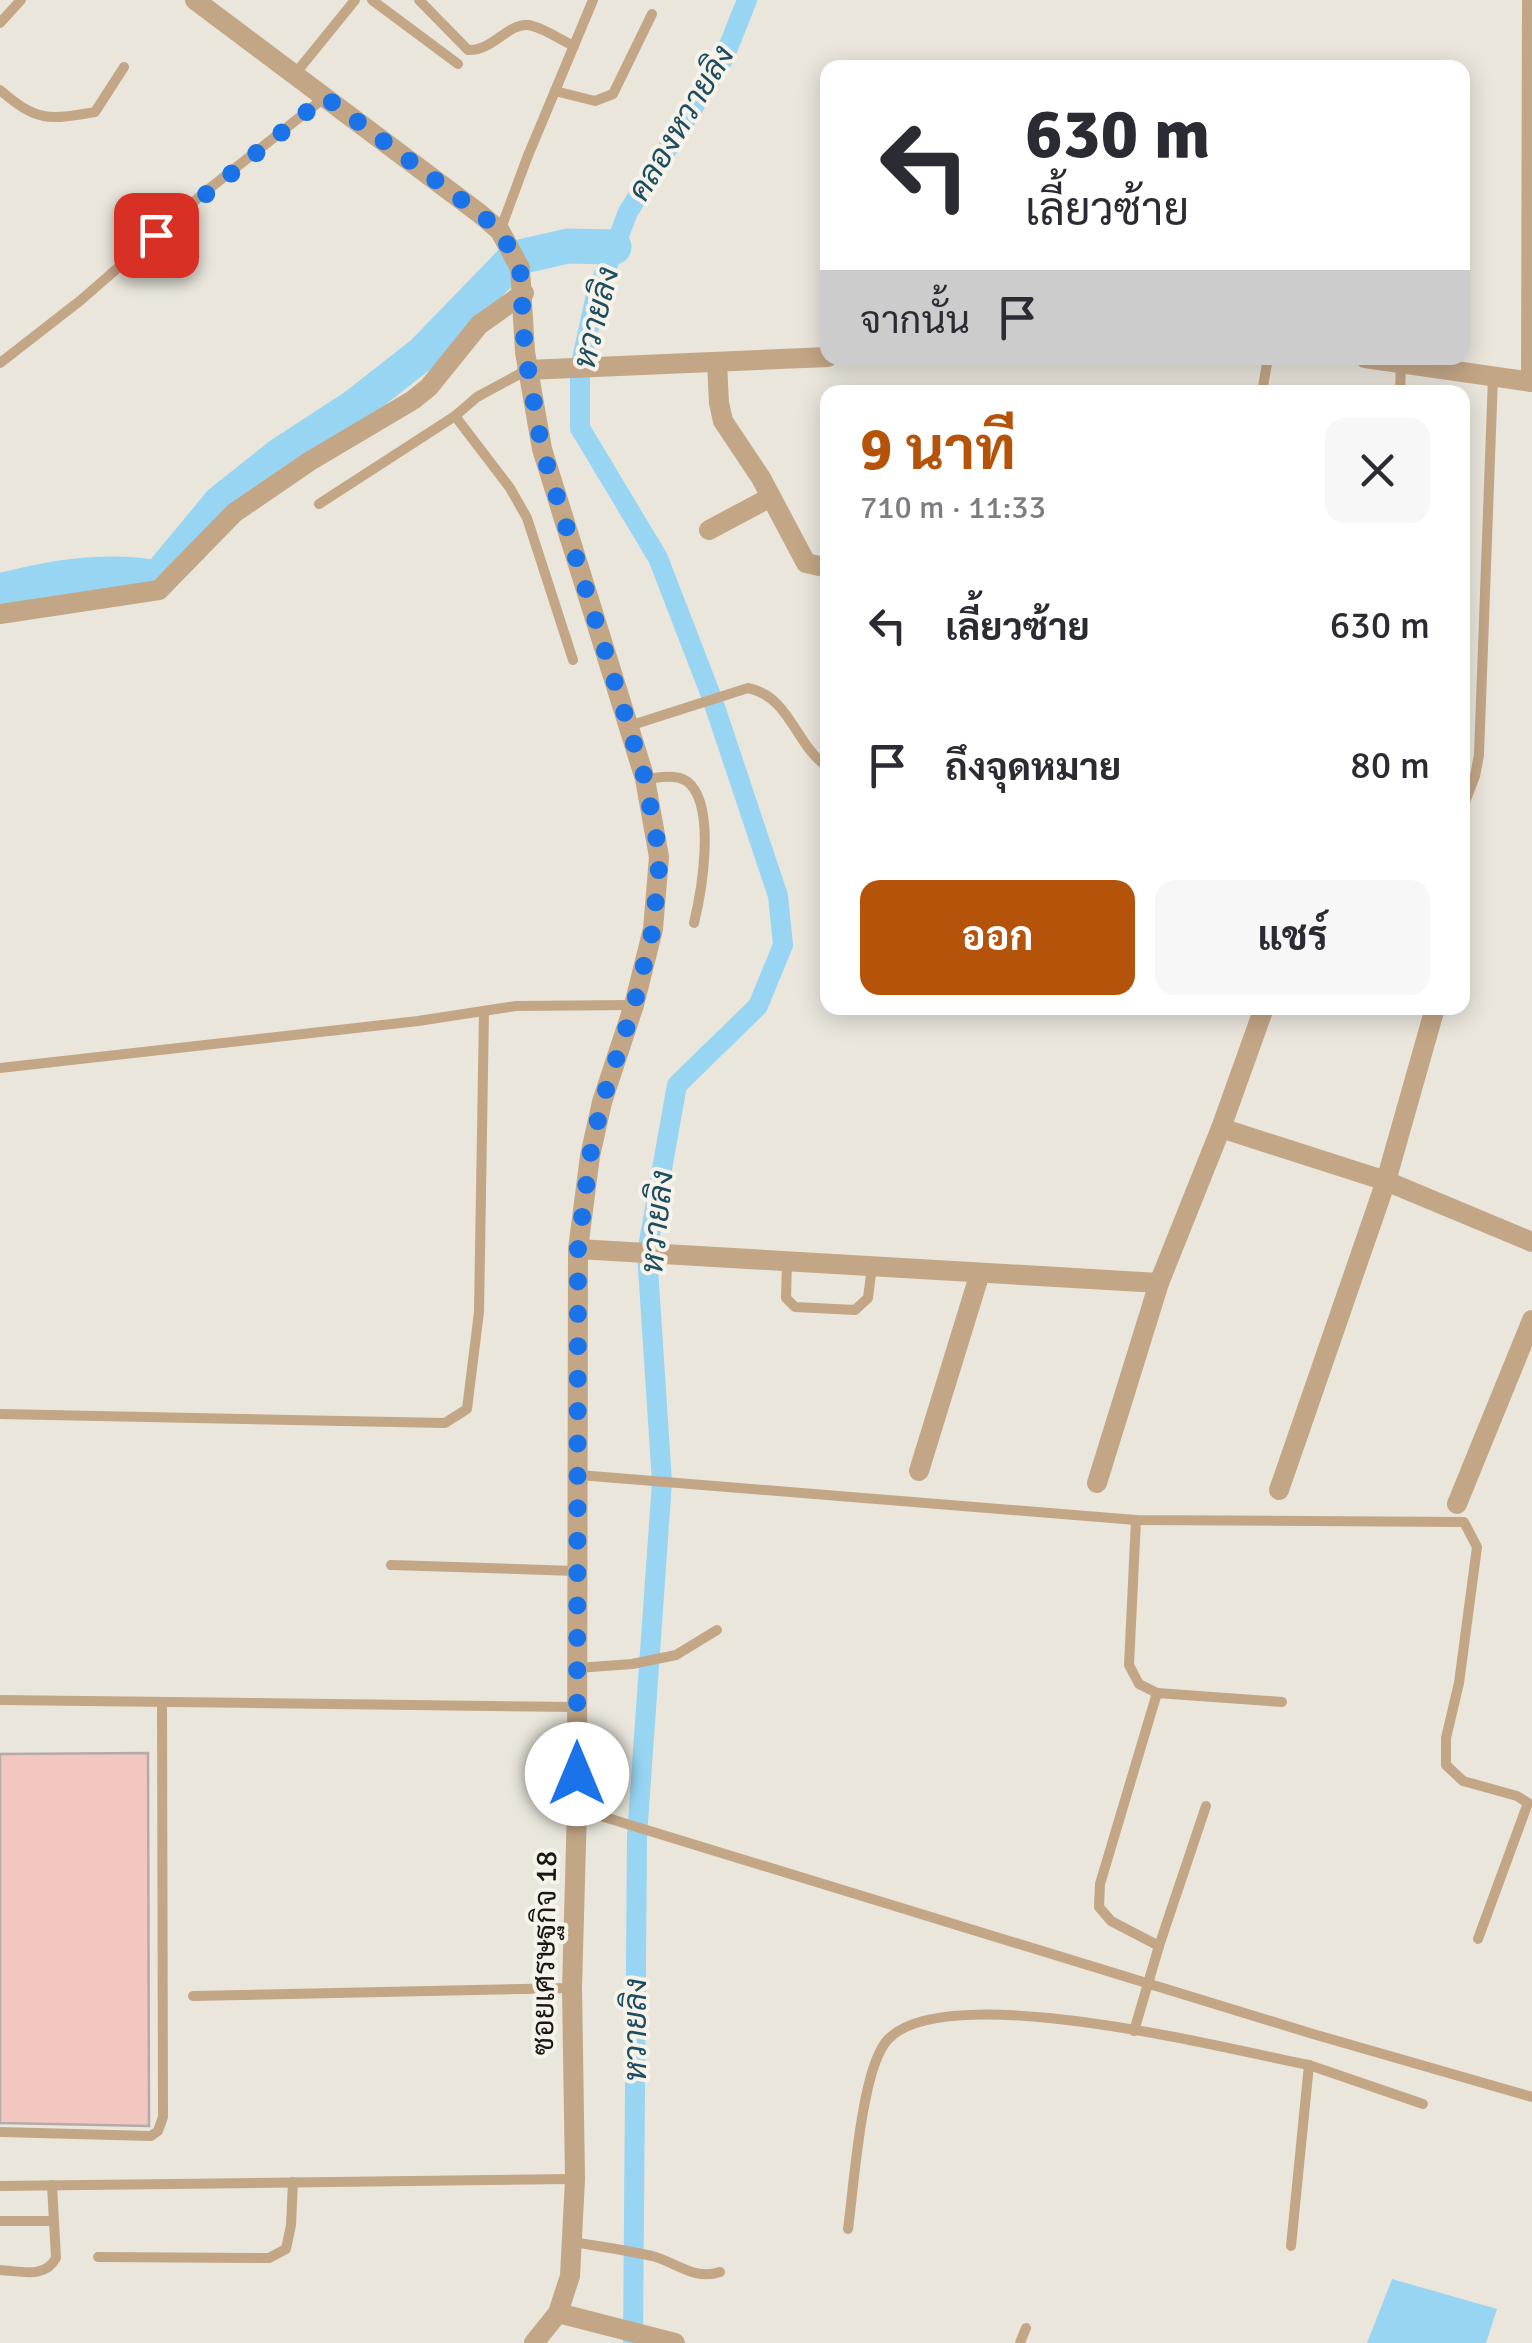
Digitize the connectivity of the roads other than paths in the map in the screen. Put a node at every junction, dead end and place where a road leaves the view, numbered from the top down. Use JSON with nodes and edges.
{"nodes":[{"id":1,"x":20,"y":0,"type":"edge"},
{"id":2,"x":195,"y":0,"type":"edge"},
{"id":3,"x":355,"y":0,"type":"edge"},
{"id":4,"x":372,"y":0,"type":"edge"},
{"id":5,"x":419,"y":0,"type":"edge"},
{"id":6,"x":593,"y":0,"type":"edge"},
{"id":7,"x":1532,"y":0,"type":"edge"},
{"id":8,"x":652,"y":14,"type":"dead end"},
{"id":9,"x":0,"y":23,"type":"edge"},
{"id":10,"x":574,"y":46,"type":"junction"},
{"id":11,"x":458,"y":64,"type":"dead end"},
{"id":12,"x":124,"y":67,"type":"dead end"},
{"id":13,"x":295,"y":74,"type":"junction"},
{"id":14,"x":0,"y":90,"type":"edge"},
{"id":15,"x":555,"y":92,"type":"junction"},
{"id":16,"x":325,"y":97,"type":"junction"},
{"id":17,"x":500,"y":231,"type":"junction"},
{"id":18,"x":524,"y":293,"type":"junction"},
{"id":19,"x":820,"y":357,"type":"edge"},
{"id":20,"x":717,"y":362,"type":"junction"},
{"id":21,"x":0,"y":363,"type":"edge"},
{"id":22,"x":1415,"y":365,"type":"edge"},
{"id":23,"x":527,"y":370,"type":"junction"},
{"id":24,"x":1493,"y":377,"type":"junction"},
{"id":25,"x":1531,"y":382,"type":"edge"},
{"id":26,"x":455,"y":416,"type":"junction"},
{"id":27,"x":771,"y":497,"type":"junction"},
{"id":28,"x":319,"y":504,"type":"dead end"},
{"id":29,"x":708,"y":530,"type":"dead end"},
{"id":30,"x":820,"y":566,"type":"edge"},
{"id":31,"x":0,"y":614,"type":"edge"},
{"id":32,"x":573,"y":660,"type":"dead end"},
{"id":33,"x":629,"y":726,"type":"junction"},
{"id":34,"x":820,"y":761,"type":"edge"},
{"id":35,"x":645,"y":779,"type":"junction"},
{"id":36,"x":1470,"y":791,"type":"edge"},
{"id":37,"x":694,"y":922,"type":"dead end"},
{"id":38,"x":634,"y":1005,"type":"junction"},
{"id":39,"x":484,"y":1011,"type":"junction"},
{"id":40,"x":1261,"y":1015,"type":"edge"},
{"id":41,"x":1433,"y":1015,"type":"edge"},
{"id":42,"x":0,"y":1068,"type":"edge"},
{"id":43,"x":1221,"y":1128,"type":"junction"},
{"id":44,"x":1386,"y":1181,"type":"junction"},
{"id":45,"x":1532,"y":1242,"type":"edge"},
{"id":46,"x":578,"y":1249,"type":"junction"},
{"id":47,"x":787,"y":1261,"type":"junction"},
{"id":48,"x":872,"y":1266,"type":"junction"},
{"id":49,"x":980,"y":1272,"type":"junction"},
{"id":50,"x":1159,"y":1283,"type":"junction"},
{"id":51,"x":1532,"y":1320,"type":"edge"},
{"id":52,"x":0,"y":1414,"type":"edge"},
{"id":53,"x":918,"y":1471,"type":"dead end"},
{"id":54,"x":578,"y":1475,"type":"junction"},
{"id":55,"x":1097,"y":1483,"type":"dead end"},
{"id":56,"x":1279,"y":1490,"type":"dead end"},
{"id":57,"x":1457,"y":1504,"type":"dead end"},
{"id":58,"x":1136,"y":1520,"type":"junction"},
{"id":59,"x":391,"y":1565,"type":"dead end"},
{"id":60,"x":576,"y":1571,"type":"junction"},
{"id":61,"x":717,"y":1630,"type":"dead end"},
{"id":62,"x":576,"y":1668,"type":"junction"},
{"id":63,"x":1157,"y":1693,"type":"junction"},
{"id":64,"x":0,"y":1700,"type":"edge"},
{"id":65,"x":162,"y":1702,"type":"junction"},
{"id":66,"x":1282,"y":1702,"type":"dead end"},
{"id":67,"x":576,"y":1707,"type":"junction"},
{"id":68,"x":1206,"y":1806,"type":"dead end"},
{"id":69,"x":577,"y":1808,"type":"junction"},
{"id":70,"x":1478,"y":1939,"type":"dead end"},
{"id":71,"x":1159,"y":1946,"type":"junction"},
{"id":72,"x":1147,"y":1984,"type":"junction"},
{"id":73,"x":572,"y":1988,"type":"junction"},
{"id":74,"x":193,"y":1996,"type":"dead end"},
{"id":75,"x":1134,"y":2031,"type":"junction"},
{"id":76,"x":1309,"y":2065,"type":"junction"},
{"id":77,"x":1532,"y":2097,"type":"edge"},
{"id":78,"x":1423,"y":2104,"type":"dead end"},
{"id":79,"x":0,"y":2132,"type":"edge"},
{"id":80,"x":576,"y":2179,"type":"junction"},
{"id":81,"x":293,"y":2182,"type":"junction"},
{"id":82,"x":52,"y":2185,"type":"junction"},
{"id":83,"x":0,"y":2186,"type":"edge"},
{"id":84,"x":54,"y":2220,"type":"junction"},
{"id":85,"x":0,"y":2221,"type":"edge"},
{"id":86,"x":848,"y":2230,"type":"dead end"},
{"id":87,"x":572,"y":2242,"type":"junction"},
{"id":88,"x":1291,"y":2246,"type":"dead end"},
{"id":89,"x":98,"y":2257,"type":"dead end"},
{"id":90,"x":0,"y":2270,"type":"edge"},
{"id":91,"x":720,"y":2272,"type":"dead end"},
{"id":92,"x":558,"y":2313,"type":"junction"},
{"id":93,"x":1026,"y":2328,"type":"dead end"},
{"id":94,"x":668,"y":2341,"type":"edge"},
{"id":95,"x":534,"y":2343,"type":"edge"},
{"id":96,"x":1020,"y":2343,"type":"edge"}],
"edges":[{"from":1,"to":9,"type":"lane"},
{"from":2,"to":13,"type":"street","name":"ซอยเศรษฐกิจ 18"},
{"from":3,"to":13,"type":"lane"},
{"from":4,"to":11,"type":"lane"},
{"from":5,"to":10,"type":"lane"},
{"from":6,"to":10,"type":"lane"},
{"from":7,"to":25,"type":"street"},
{"from":8,"to":15,"type":"lane"},
{"from":10,"to":15,"type":"lane"},
{"from":12,"to":14,"type":"lane"},
{"from":13,"to":16,"type":"street","name":"ซอยเศรษฐกิจ 18"},
{"from":15,"to":17,"type":"lane"},
{"from":16,"to":17,"type":"street","name":"ซอยเศรษฐกิจ 18"},
{"from":16,"to":21,"type":"lane"},
{"from":17,"to":18,"type":"street","name":"ซอยเศรษฐกิจ 18"},
{"from":18,"to":23,"type":"street","name":"ซอยเศรษฐกิจ 18"},
{"from":18,"to":31,"type":"street"},
{"from":19,"to":20,"type":"street"},
{"from":20,"to":23,"type":"street"},
{"from":20,"to":27,"type":"street"},
{"from":22,"to":24,"type":"street"},
{"from":23,"to":26,"type":"lane"},
{"from":23,"to":33,"type":"street","name":"ซอยเศรษฐกิจ 18"},
{"from":24,"to":25,"type":"street"},
{"from":24,"to":36,"type":"lane"},
{"from":26,"to":28,"type":"lane"},
{"from":26,"to":32,"type":"lane"},
{"from":27,"to":29,"type":"street"},
{"from":27,"to":30,"type":"street"},
{"from":33,"to":34,"type":"lane"},
{"from":33,"to":35,"type":"street","name":"ซอยเศรษฐกิจ 18"},
{"from":35,"to":37,"type":"lane"},
{"from":35,"to":38,"type":"street","name":"ซอยเศรษฐกิจ 18"},
{"from":38,"to":39,"type":"lane"},
{"from":38,"to":46,"type":"street","name":"ซอยเศรษฐกิจ 18"},
{"from":39,"to":42,"type":"lane"},
{"from":39,"to":52,"type":"lane"},
{"from":40,"to":43,"type":"street"},
{"from":41,"to":44,"type":"street"},
{"from":43,"to":44,"type":"street"},
{"from":43,"to":50,"type":"street"},
{"from":44,"to":45,"type":"street"},
{"from":44,"to":56,"type":"street"},
{"from":46,"to":47,"type":"street"},
{"from":46,"to":54,"type":"street","name":"ซอยเศรษฐกิจ 18"},
{"from":47,"to":48,"type":"street"},
{"from":47,"to":48,"type":"lane"},
{"from":48,"to":49,"type":"street"},
{"from":49,"to":50,"type":"street"},
{"from":49,"to":53,"type":"street"},
{"from":50,"to":55,"type":"street"},
{"from":51,"to":57,"type":"street"},
{"from":54,"to":58,"type":"lane"},
{"from":54,"to":60,"type":"street","name":"ซอยเศรษฐกิจ 18"},
{"from":58,"to":63,"type":"lane"},
{"from":58,"to":70,"type":"lane"},
{"from":59,"to":60,"type":"lane"},
{"from":60,"to":62,"type":"street","name":"ซอยเศรษฐกิจ 18"},
{"from":61,"to":62,"type":"lane"},
{"from":62,"to":67,"type":"street","name":"ซอยเศรษฐกิจ 18"},
{"from":63,"to":66,"type":"lane"},
{"from":63,"to":71,"type":"lane"},
{"from":64,"to":65,"type":"lane"},
{"from":65,"to":67,"type":"lane"},
{"from":65,"to":79,"type":"lane"},
{"from":67,"to":69,"type":"street","name":"ซอยเศรษฐกิจ 18"},
{"from":68,"to":71,"type":"lane"},
{"from":69,"to":72,"type":"lane"},
{"from":69,"to":73,"type":"street","name":"ซอยเศรษฐกิจ 18"},
{"from":71,"to":72,"type":"lane"},
{"from":72,"to":75,"type":"lane"},
{"from":72,"to":77,"type":"lane"},
{"from":73,"to":74,"type":"lane"},
{"from":73,"to":80,"type":"street","name":"ซอยเศรษฐกิจ 18"},
{"from":75,"to":76,"type":"lane"},
{"from":75,"to":86,"type":"lane"},
{"from":76,"to":78,"type":"lane"},
{"from":76,"to":88,"type":"lane"},
{"from":80,"to":81,"type":"lane"},
{"from":80,"to":87,"type":"street","name":"ซอยเศรษฐกิจ 18"},
{"from":81,"to":82,"type":"lane"},
{"from":81,"to":89,"type":"lane"},
{"from":82,"to":83,"type":"lane"},
{"from":82,"to":84,"type":"lane"},
{"from":84,"to":85,"type":"lane"},
{"from":84,"to":90,"type":"lane"},
{"from":87,"to":91,"type":"lane"},
{"from":87,"to":92,"type":"street","name":"ซอยเศรษฐกิจ 18"},
{"from":92,"to":94,"type":"street"},
{"from":92,"to":95,"type":"street","name":"ซอยเศรษฐกิจ 18"},
{"from":93,"to":96,"type":"lane"}]}
